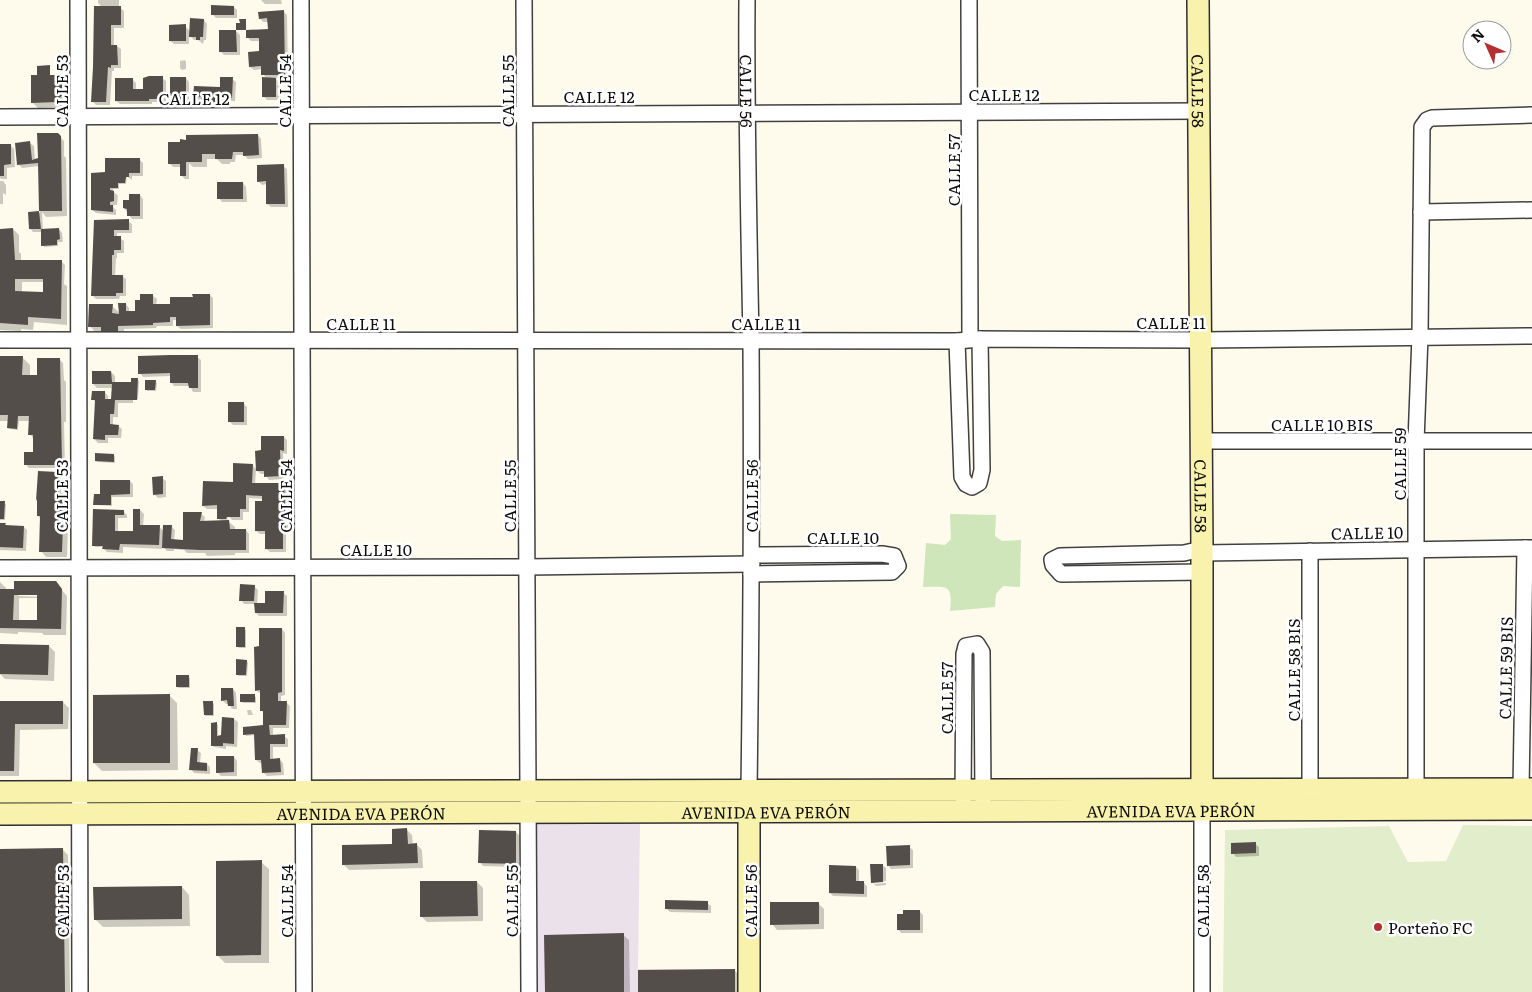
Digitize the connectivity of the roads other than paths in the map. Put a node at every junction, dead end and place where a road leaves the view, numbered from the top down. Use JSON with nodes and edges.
{"nodes":[{"id":1,"x":78,"y":0,"type":"edge"},
{"id":2,"x":301,"y":0,"type":"edge"},
{"id":3,"x":524,"y":0,"type":"edge"},
{"id":4,"x":746,"y":0,"type":"edge"},
{"id":5,"x":969,"y":0,"type":"edge"},
{"id":6,"x":1198,"y":0,"type":"edge"},
{"id":7,"x":1199,"y":110,"type":"junction"},
{"id":8,"x":970,"y":112,"type":"junction"},
{"id":9,"x":746,"y":113,"type":"junction"},
{"id":10,"x":525,"y":114,"type":"junction"},
{"id":11,"x":301,"y":115,"type":"junction"},
{"id":12,"x":1532,"y":115,"type":"edge"},
{"id":13,"x":79,"y":116,"type":"junction"},
{"id":14,"x":0,"y":117,"type":"edge"},
{"id":15,"x":1532,"y":210,"type":"edge"},
{"id":16,"x":1421,"y":212,"type":"junction"},
{"id":17,"x":1420,"y":336,"type":"junction"},
{"id":18,"x":1532,"y":336,"type":"edge"},
{"id":19,"x":969,"y":339,"type":"junction"},
{"id":20,"x":0,"y":340,"type":"edge"},
{"id":21,"x":78,"y":340,"type":"junction"},
{"id":22,"x":526,"y":340,"type":"junction"},
{"id":23,"x":1201,"y":340,"type":"junction"},
{"id":24,"x":302,"y":341,"type":"junction"},
{"id":25,"x":750,"y":341,"type":"junction"},
{"id":26,"x":1202,"y":440,"type":"junction"},
{"id":27,"x":1532,"y":441,"type":"edge"},
{"id":28,"x":1416,"y":442,"type":"junction"},
{"id":29,"x":1528,"y":548,"type":"edge"},
{"id":30,"x":1416,"y":549,"type":"junction"},
{"id":31,"x":1310,"y":551,"type":"junction"},
{"id":32,"x":1202,"y":558,"type":"junction"},
{"id":33,"x":752,"y":565,"type":"junction"},
{"id":34,"x":303,"y":567,"type":"junction"},
{"id":35,"x":527,"y":567,"type":"junction"},
{"id":36,"x":0,"y":568,"type":"edge"},
{"id":37,"x":79,"y":568,"type":"junction"},
{"id":38,"x":1310,"y":789,"type":"junction"},
{"id":39,"x":1527,"y":789,"type":"edge"},
{"id":40,"x":0,"y":792,"type":"edge"},
{"id":41,"x":79,"y":792,"type":"junction"},
{"id":42,"x":976,"y":797,"type":"junction"},
{"id":43,"x":1416,"y":799,"type":"junction"},
{"id":44,"x":1202,"y":800,"type":"junction"},
{"id":45,"x":749,"y":801,"type":"junction"},
{"id":46,"x":303,"y":802,"type":"junction"},
{"id":47,"x":528,"y":802,"type":"junction"},
{"id":48,"x":1532,"y":809,"type":"edge"},
{"id":49,"x":79,"y":813,"type":"junction"},
{"id":50,"x":0,"y":814,"type":"edge"},
{"id":51,"x":80,"y":992,"type":"edge"},
{"id":52,"x":304,"y":992,"type":"edge"},
{"id":53,"x":529,"y":992,"type":"edge"},
{"id":54,"x":749,"y":992,"type":"edge"},
{"id":55,"x":1202,"y":992,"type":"edge"}],
"edges":[{"from":1,"to":13,"type":"street","name":"CALLE 53"},
{"from":2,"to":11,"type":"street","name":"CALLE 54"},
{"from":3,"to":10,"type":"street","name":"CALLE 55"},
{"from":4,"to":9,"type":"street","name":"CALLE 56"},
{"from":5,"to":8,"type":"street","name":"CALLE 57"},
{"from":6,"to":7,"type":"main road","name":"CALLE 58"},
{"from":7,"to":8,"type":"street","name":"CALLE 12"},
{"from":7,"to":23,"type":"main road","name":"CALLE 58"},
{"from":8,"to":9,"type":"street","name":"CALLE 12"},
{"from":8,"to":19,"type":"street","name":"CALLE 57"},
{"from":9,"to":10,"type":"street","name":"CALLE 12"},
{"from":9,"to":25,"type":"street","name":"CALLE 56"},
{"from":10,"to":11,"type":"street","name":"CALLE 12"},
{"from":10,"to":22,"type":"street","name":"CALLE 55"},
{"from":11,"to":13,"type":"street","name":"CALLE 12"},
{"from":11,"to":24,"type":"street","name":"CALLE 54"},
{"from":12,"to":16,"type":"street","name":"CALLE 59"},
{"from":13,"to":14,"type":"street","name":"CALLE 12"},
{"from":13,"to":21,"type":"street","name":"CALLE 53"},
{"from":15,"to":16,"type":"street"},
{"from":16,"to":17,"type":"street","name":"CALLE 59"},
{"from":17,"to":18,"type":"street","name":"CALLE 11"},
{"from":17,"to":23,"type":"street","name":"CALLE 11"},
{"from":17,"to":28,"type":"street","name":"CALLE 59"},
{"from":19,"to":19,"type":"street","name":"CALLE 57"},
{"from":19,"to":23,"type":"street","name":"CALLE 11"},
{"from":19,"to":25,"type":"street","name":"CALLE 11"},
{"from":20,"to":21,"type":"street","name":"CALLE 11"},
{"from":21,"to":24,"type":"street","name":"CALLE 11"},
{"from":21,"to":37,"type":"street","name":"CALLE 53"},
{"from":22,"to":24,"type":"street","name":"CALLE 11"},
{"from":22,"to":25,"type":"street","name":"CALLE 11"},
{"from":22,"to":35,"type":"street","name":"CALLE 55"},
{"from":23,"to":26,"type":"main road","name":"CALLE 58"},
{"from":24,"to":34,"type":"street","name":"CALLE 54"},
{"from":25,"to":33,"type":"street","name":"CALLE 56"},
{"from":26,"to":28,"type":"street","name":"CALLE 10 BIS"},
{"from":26,"to":32,"type":"main road","name":"CALLE 58"},
{"from":27,"to":28,"type":"street","name":"CALLE 10 BIS"},
{"from":28,"to":30,"type":"street","name":"CALLE 59"},
{"from":29,"to":30,"type":"street","name":"CALLE 10"},
{"from":29,"to":39,"type":"street","name":"CALLE 59 BIS"},
{"from":30,"to":31,"type":"street","name":"CALLE 10"},
{"from":30,"to":43,"type":"street","name":"CALLE 59"},
{"from":31,"to":32,"type":"street","name":"CALLE 10"},
{"from":31,"to":38,"type":"street","name":"CALLE 58 BIS"},
{"from":32,"to":32,"type":"street","name":"CALLE 10"},
{"from":32,"to":44,"type":"main road","name":"CALLE 58"},
{"from":33,"to":33,"type":"street","name":"CALLE 10"},
{"from":33,"to":35,"type":"street","name":"CALLE 10"},
{"from":33,"to":45,"type":"street","name":"CALLE 56"},
{"from":34,"to":35,"type":"street","name":"CALLE 10"},
{"from":34,"to":37,"type":"street","name":"CALLE 10"},
{"from":34,"to":46,"type":"street","name":"CALLE 54"},
{"from":35,"to":47,"type":"street","name":"CALLE 55"},
{"from":36,"to":37,"type":"street","name":"CALLE 10"},
{"from":37,"to":41,"type":"street","name":"CALLE 53"},
{"from":38,"to":43,"type":"main road","name":"AVENIDA EVA PERÓN"},
{"from":38,"to":44,"type":"main road","name":"AVENIDA EVA PERÓN"},
{"from":39,"to":43,"type":"main road","name":"AVENIDA EVA PERÓN"},
{"from":40,"to":41,"type":"main road","name":"AVENIDA EVA PERÓN"},
{"from":41,"to":46,"type":"main road","name":"AVENIDA EVA PERÓN"},
{"from":41,"to":49,"type":"street","name":"CALLE 53"},
{"from":42,"to":42,"type":"street","name":"CALLE 57"},
{"from":42,"to":44,"type":"main road","name":"AVENIDA EVA PERÓN"},
{"from":42,"to":45,"type":"main road","name":"AVENIDA EVA PERÓN"},
{"from":42,"to":45,"type":"main road","name":"AVENIDA EVA PERÓN"},
{"from":43,"to":44,"type":"main road","name":"AVENIDA EVA PERÓN"},
{"from":43,"to":48,"type":"main road","name":"AVENIDA EVA PERÓN"},
{"from":44,"to":55,"type":"street","name":"CALLE 58"},
{"from":45,"to":47,"type":"main road","name":"AVENIDA EVA PERÓN"},
{"from":45,"to":54,"type":"main road","name":"CALLE 56"},
{"from":46,"to":47,"type":"main road","name":"AVENIDA EVA PERÓN"},
{"from":46,"to":49,"type":"main road","name":"AVENIDA EVA PERÓN"},
{"from":46,"to":52,"type":"street","name":"CALLE 54"},
{"from":47,"to":53,"type":"street","name":"CALLE 55"},
{"from":49,"to":50,"type":"main road","name":"AVENIDA EVA PERÓN"},
{"from":49,"to":51,"type":"street","name":"CALLE 53"}]}
